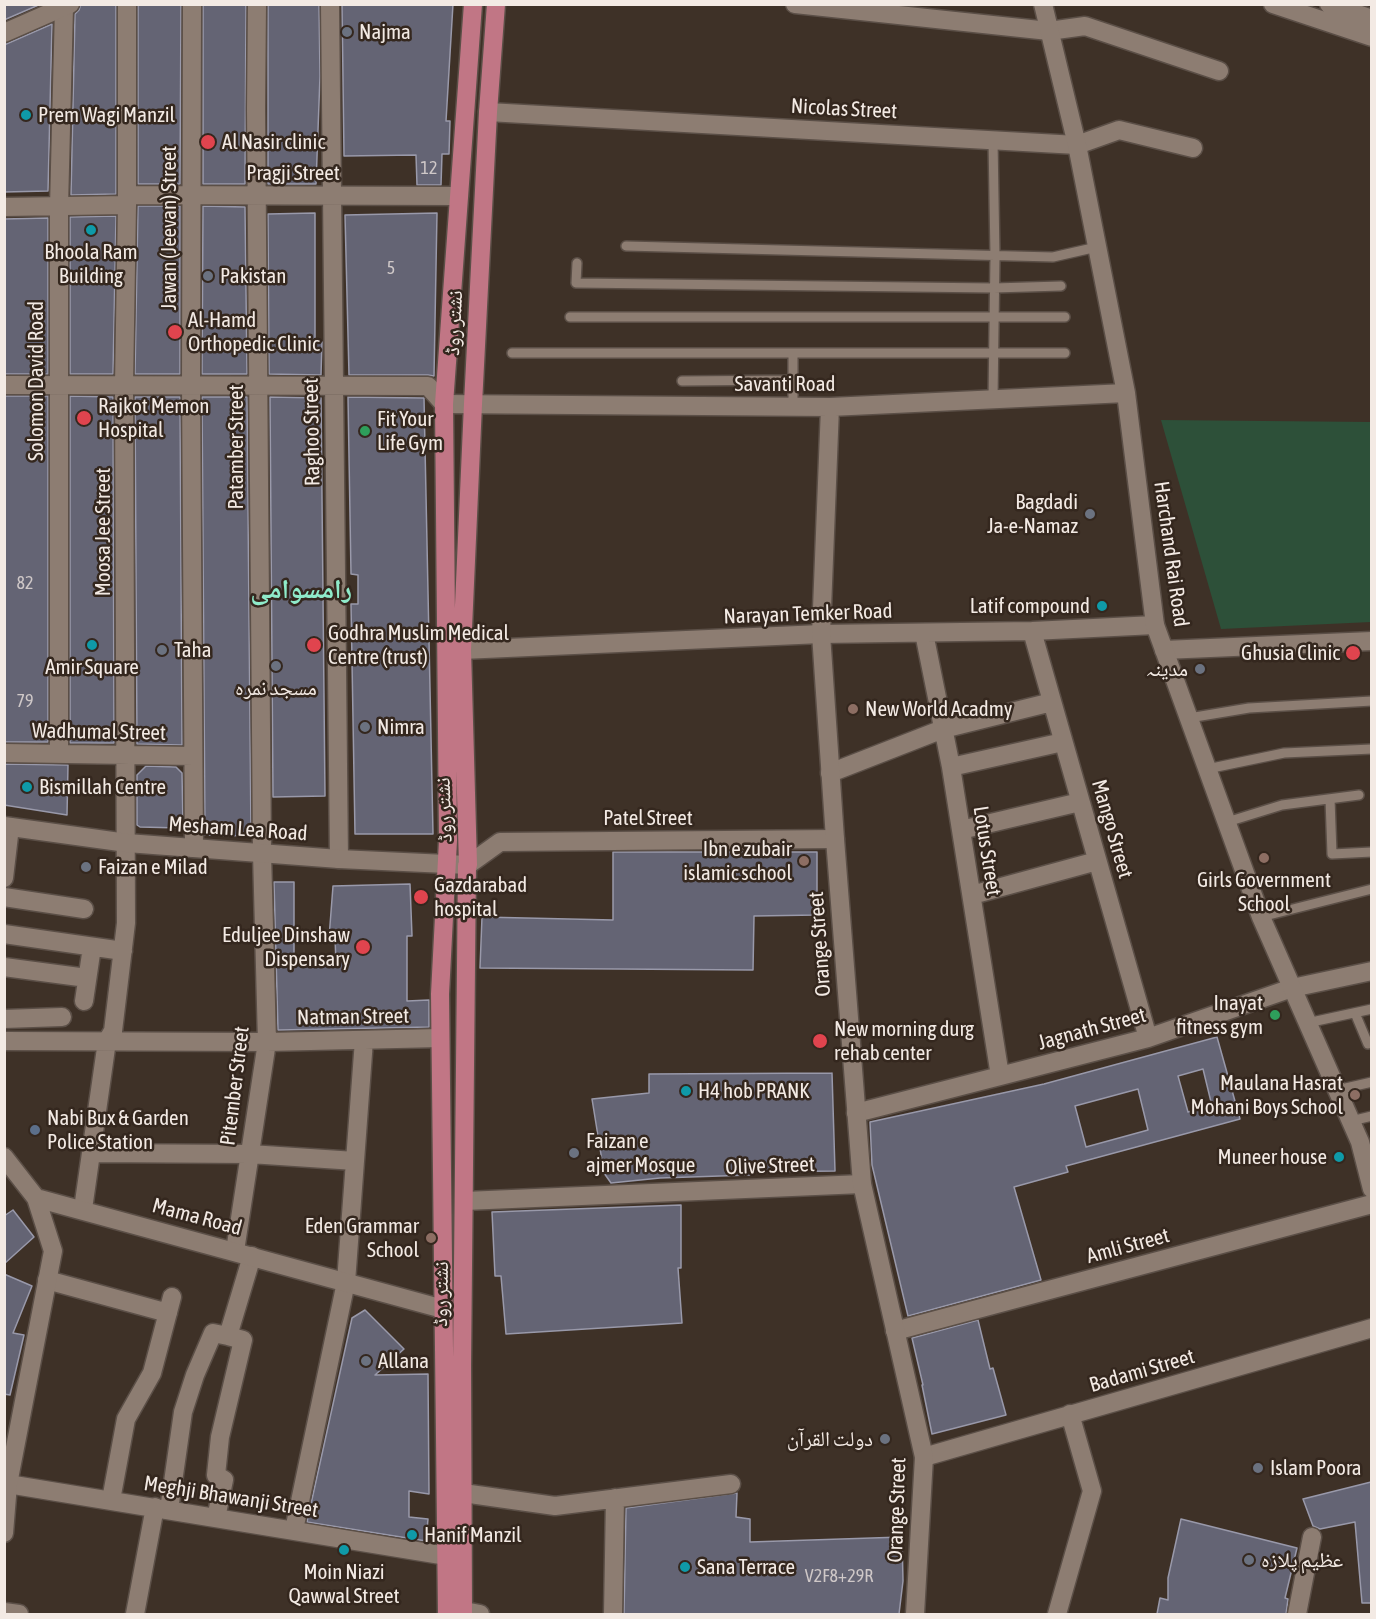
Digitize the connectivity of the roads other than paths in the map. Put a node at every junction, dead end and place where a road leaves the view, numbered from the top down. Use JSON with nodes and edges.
{"nodes":[{"id":1,"x":127,"y":4,"type":"edge"},
{"id":2,"x":192,"y":4,"type":"edge"},
{"id":3,"x":257,"y":4,"type":"edge"},
{"id":4,"x":330,"y":4,"type":"edge"},
{"id":5,"x":473,"y":4,"type":"edge"},
{"id":6,"x":496,"y":4,"type":"edge"},
{"id":7,"x":795,"y":4,"type":"edge"},
{"id":8,"x":1042,"y":4,"type":"edge"},
{"id":9,"x":1274,"y":4,"type":"edge"},
{"id":10,"x":1329,"y":4,"type":"edge"},
{"id":11,"x":61,"y":7,"type":"edge"},
{"id":12,"x":1364,"y":26,"type":"edge"},
{"id":13,"x":1049,"y":31,"type":"junction"},
{"id":14,"x":5,"y":33,"type":"edge"},
{"id":15,"x":1219,"y":71,"type":"dead end"},
{"id":16,"x":488,"y":112,"type":"junction"},
{"id":17,"x":993,"y":140,"type":"junction"},
{"id":18,"x":1077,"y":145,"type":"junction"},
{"id":19,"x":1193,"y":148,"type":"dead end"},
{"id":20,"x":191,"y":195,"type":"junction"},
{"id":21,"x":257,"y":195,"type":"junction"},
{"id":22,"x":332,"y":196,"type":"junction"},
{"id":23,"x":459,"y":196,"type":"junction"},
{"id":24,"x":127,"y":200,"type":"junction"},
{"id":25,"x":4,"y":207,"type":"edge"},
{"id":26,"x":59,"y":207,"type":"junction"},
{"id":27,"x":626,"y":246,"type":"dead end"},
{"id":28,"x":1097,"y":247,"type":"junction"},
{"id":29,"x":995,"y":256,"type":"junction"},
{"id":30,"x":577,"y":263,"type":"dead end"},
{"id":31,"x":1061,"y":286,"type":"dead end"},
{"id":32,"x":994,"y":288,"type":"junction"},
{"id":33,"x":570,"y":317,"type":"dead end"},
{"id":34,"x":1065,"y":317,"type":"dead end"},
{"id":35,"x":994,"y":318,"type":"junction"},
{"id":36,"x":793,"y":352,"type":"junction"},
{"id":37,"x":512,"y":353,"type":"dead end"},
{"id":38,"x":994,"y":353,"type":"junction"},
{"id":39,"x":1065,"y":353,"type":"dead end"},
{"id":40,"x":793,"y":380,"type":"junction"},
{"id":41,"x":682,"y":381,"type":"dead end"},
{"id":42,"x":4,"y":385,"type":"edge"},
{"id":43,"x":59,"y":385,"type":"junction"},
{"id":44,"x":124,"y":385,"type":"junction"},
{"id":45,"x":191,"y":386,"type":"junction"},
{"id":46,"x":258,"y":386,"type":"junction"},
{"id":47,"x":334,"y":386,"type":"junction"},
{"id":48,"x":1126,"y":393,"type":"junction"},
{"id":49,"x":993,"y":399,"type":"junction"},
{"id":50,"x":444,"y":404,"type":"junction"},
{"id":51,"x":473,"y":404,"type":"junction"},
{"id":52,"x":793,"y":407,"type":"junction"},
{"id":53,"x":830,"y":407,"type":"junction"},
{"id":54,"x":1155,"y":625,"type":"junction"},
{"id":55,"x":1032,"y":631,"type":"junction"},
{"id":56,"x":924,"y":633,"type":"junction"},
{"id":57,"x":821,"y":634,"type":"junction"},
{"id":58,"x":1371,"y":641,"type":"edge"},
{"id":59,"x":462,"y":650,"type":"junction"},
{"id":60,"x":1164,"y":650,"type":"junction"},
{"id":61,"x":1371,"y":701,"type":"edge"},
{"id":62,"x":1052,"y":702,"type":"junction"},
{"id":63,"x":1189,"y":718,"type":"junction"},
{"id":64,"x":943,"y":729,"type":"junction"},
{"id":65,"x":1064,"y":742,"type":"junction"},
{"id":66,"x":1371,"y":749,"type":"edge"},
{"id":67,"x":4,"y":753,"type":"edge"},
{"id":68,"x":58,"y":754,"type":"junction"},
{"id":69,"x":126,"y":755,"type":"junction"},
{"id":70,"x":194,"y":756,"type":"junction"},
{"id":71,"x":951,"y":767,"type":"junction"},
{"id":72,"x":1207,"y":769,"type":"junction"},
{"id":73,"x":830,"y":773,"type":"junction"},
{"id":74,"x":1359,"y":795,"type":"dead end"},
{"id":75,"x":1330,"y":799,"type":"junction"},
{"id":76,"x":1080,"y":802,"type":"junction"},
{"id":77,"x":1227,"y":822,"type":"junction"},
{"id":78,"x":7,"y":827,"type":"edge"},
{"id":79,"x":961,"y":830,"type":"junction"},
{"id":80,"x":835,"y":839,"type":"junction"},
{"id":81,"x":127,"y":843,"type":"junction"},
{"id":82,"x":194,"y":848,"type":"junction"},
{"id":83,"x":1371,"y":852,"type":"edge"},
{"id":84,"x":262,"y":853,"type":"junction"},
{"id":85,"x":339,"y":859,"type":"junction"},
{"id":86,"x":1097,"y":861,"type":"junction"},
{"id":87,"x":446,"y":865,"type":"junction"},
{"id":88,"x":468,"y":865,"type":"junction"},
{"id":89,"x":4,"y":878,"type":"edge"},
{"id":90,"x":1371,"y":889,"type":"edge"},
{"id":91,"x":972,"y":895,"type":"junction"},
{"id":92,"x":4,"y":897,"type":"edge"},
{"id":93,"x":84,"y":909,"type":"dead end"},
{"id":94,"x":1261,"y":917,"type":"junction"},
{"id":95,"x":4,"y":934,"type":"edge"},
{"id":96,"x":92,"y":947,"type":"junction"},
{"id":97,"x":123,"y":951,"type":"junction"},
{"id":98,"x":4,"y":967,"type":"edge"},
{"id":99,"x":1371,"y":970,"type":"edge"},
{"id":100,"x":87,"y":978,"type":"junction"},
{"id":101,"x":1292,"y":988,"type":"junction"},
{"id":102,"x":84,"y":1001,"type":"dead end"},
{"id":103,"x":1371,"y":1009,"type":"edge"},
{"id":104,"x":1355,"y":1013,"type":"junction"},
{"id":105,"x":62,"y":1017,"type":"dead end"},
{"id":106,"x":4,"y":1019,"type":"edge"},
{"id":107,"x":1307,"y":1023,"type":"junction"},
{"id":108,"x":440,"y":1038,"type":"junction"},
{"id":109,"x":1148,"y":1038,"type":"junction"},
{"id":110,"x":364,"y":1040,"type":"junction"},
{"id":111,"x":4,"y":1041,"type":"edge"},
{"id":112,"x":107,"y":1041,"type":"junction"},
{"id":113,"x":267,"y":1042,"type":"junction"},
{"id":114,"x":1371,"y":1043,"type":"edge"},
{"id":115,"x":1000,"y":1076,"type":"junction"},
{"id":116,"x":1371,"y":1082,"type":"edge"},
{"id":117,"x":1337,"y":1090,"type":"junction"},
{"id":118,"x":856,"y":1113,"type":"junction"},
{"id":119,"x":1371,"y":1116,"type":"edge"},
{"id":120,"x":1351,"y":1121,"type":"junction"},
{"id":121,"x":91,"y":1153,"type":"junction"},
{"id":122,"x":250,"y":1154,"type":"junction"},
{"id":123,"x":4,"y":1157,"type":"edge"},
{"id":124,"x":355,"y":1161,"type":"junction"},
{"id":125,"x":862,"y":1184,"type":"junction"},
{"id":126,"x":1371,"y":1189,"type":"edge"},
{"id":127,"x":36,"y":1198,"type":"junction"},
{"id":128,"x":465,"y":1201,"type":"junction"},
{"id":129,"x":1371,"y":1204,"type":"edge"},
{"id":130,"x":83,"y":1209,"type":"junction"},
{"id":131,"x":243,"y":1254,"type":"junction"},
{"id":132,"x":47,"y":1280,"type":"junction"},
{"id":133,"x":346,"y":1282,"type":"junction"},
{"id":134,"x":443,"y":1309,"type":"junction"},
{"id":135,"x":1371,"y":1328,"type":"edge"},
{"id":136,"x":896,"y":1331,"type":"junction"},
{"id":137,"x":228,"y":1336,"type":"junction"},
{"id":138,"x":1070,"y":1414,"type":"junction"},
{"id":139,"x":924,"y":1457,"type":"junction"},
{"id":140,"x":8,"y":1484,"type":"junction"},
{"id":141,"x":731,"y":1484,"type":"dead end"},
{"id":142,"x":463,"y":1493,"type":"junction"},
{"id":143,"x":615,"y":1498,"type":"junction"},
{"id":144,"x":111,"y":1500,"type":"junction"},
{"id":145,"x":162,"y":1508,"type":"junction"},
{"id":146,"x":216,"y":1518,"type":"junction"},
{"id":147,"x":294,"y":1530,"type":"junction"},
{"id":148,"x":4,"y":1533,"type":"edge"},
{"id":149,"x":1312,"y":1537,"type":"dead end"},
{"id":150,"x":447,"y":1556,"type":"junction"},
{"id":151,"x":4,"y":1612,"type":"edge"},
{"id":152,"x":460,"y":1612,"type":"edge"},
{"id":153,"x":19,"y":1614,"type":"edge"},
{"id":154,"x":135,"y":1614,"type":"edge"},
{"id":155,"x":613,"y":1614,"type":"edge"},
{"id":156,"x":915,"y":1614,"type":"edge"},
{"id":157,"x":1058,"y":1614,"type":"edge"},
{"id":158,"x":1297,"y":1614,"type":"edge"}],
"edges":[{"from":1,"to":24,"type":"street","name":"Moosa Jee Street"},
{"from":2,"to":20,"type":"street","name":"Jawan (Jeevan) Street"},
{"from":3,"to":21,"type":"street","name":"Patamber Street"},
{"from":4,"to":22,"type":"street","name":"Raghoo Street"},
{"from":5,"to":23,"type":"main road","name":"نشتر روڈ"},
{"from":6,"to":16,"type":"main road","name":"نشتر روڈ"},
{"from":7,"to":13,"type":"street"},
{"from":8,"to":13,"type":"street","name":"Harchand Rai Road"},
{"from":9,"to":12,"type":"street"},
{"from":10,"to":12,"type":"street"},
{"from":11,"to":14,"type":"street"},
{"from":11,"to":26,"type":"street","name":"Solomon David Road"},
{"from":13,"to":15,"type":"street"},
{"from":13,"to":18,"type":"street","name":"Harchand Rai Road"},
{"from":16,"to":17,"type":"street","name":"Nicolas Street"},
{"from":16,"to":51,"type":"main road","name":"نشتر روڈ"},
{"from":17,"to":18,"type":"street","name":"Nicolas Street"},
{"from":17,"to":29,"type":"lane"},
{"from":18,"to":19,"type":"street","name":"Nicolas Street"},
{"from":18,"to":28,"type":"street","name":"Harchand Rai Road"},
{"from":20,"to":21,"type":"street","name":"Pragji Street"},
{"from":20,"to":24,"type":"street","name":"Pragji Street"},
{"from":20,"to":45,"type":"street","name":"Jawan (Jeevan) Street"},
{"from":21,"to":22,"type":"street","name":"Pragji Street"},
{"from":21,"to":46,"type":"street","name":"Patamber Street"},
{"from":22,"to":23,"type":"street","name":"Pragji Street"},
{"from":22,"to":47,"type":"street","name":"Raghoo Street"},
{"from":23,"to":50,"type":"main road","name":"نشتر روڈ"},
{"from":24,"to":26,"type":"street","name":"Pragji Street"},
{"from":24,"to":44,"type":"street","name":"Moosa Jee Street"},
{"from":25,"to":26,"type":"street","name":"Pragji Street"},
{"from":26,"to":43,"type":"street","name":"Solomon David Road"},
{"from":27,"to":29,"type":"lane"},
{"from":28,"to":29,"type":"lane"},
{"from":28,"to":48,"type":"street","name":"Harchand Rai Road"},
{"from":29,"to":32,"type":"lane"},
{"from":30,"to":32,"type":"lane"},
{"from":31,"to":32,"type":"lane"},
{"from":32,"to":35,"type":"lane"},
{"from":33,"to":35,"type":"lane"},
{"from":34,"to":35,"type":"lane"},
{"from":35,"to":38,"type":"lane"},
{"from":36,"to":37,"type":"lane"},
{"from":36,"to":38,"type":"lane"},
{"from":36,"to":40,"type":"lane"},
{"from":38,"to":39,"type":"lane"},
{"from":38,"to":49,"type":"lane"},
{"from":40,"to":41,"type":"lane"},
{"from":40,"to":52,"type":"lane"},
{"from":42,"to":43,"type":"street"},
{"from":43,"to":44,"type":"street"},
{"from":43,"to":68,"type":"street","name":"Solomon David Road"},
{"from":44,"to":45,"type":"street"},
{"from":44,"to":69,"type":"street","name":"Moosa Jee Street"},
{"from":45,"to":46,"type":"street"},
{"from":45,"to":70,"type":"street","name":"Jawan (Jeevan) Street"},
{"from":46,"to":47,"type":"street"},
{"from":46,"to":84,"type":"street","name":"Patamber Street"},
{"from":47,"to":50,"type":"street"},
{"from":47,"to":85,"type":"street","name":"Raghoo Street"},
{"from":48,"to":49,"type":"street","name":"Savanti Road"},
{"from":48,"to":54,"type":"street","name":"Harchand Rai Road"},
{"from":49,"to":53,"type":"street","name":"Savanti Road"},
{"from":50,"to":51,"type":"street","name":"Savanti Road"},
{"from":50,"to":87,"type":"main road","name":"نشتر روڈ"},
{"from":51,"to":52,"type":"street","name":"Savanti Road"},
{"from":51,"to":59,"type":"main road","name":"نشتر روڈ"},
{"from":52,"to":53,"type":"street","name":"Savanti Road"},
{"from":53,"to":57,"type":"street","name":"Orange Street"},
{"from":54,"to":55,"type":"street","name":"Narayan Temker Road"},
{"from":54,"to":60,"type":"street","name":"Harchand Rai Road"},
{"from":55,"to":56,"type":"street","name":"Narayan Temker Road"},
{"from":55,"to":62,"type":"street","name":"Mango Street"},
{"from":56,"to":57,"type":"street","name":"Narayan Temker Road"},
{"from":56,"to":64,"type":"street","name":"Lotus Street"},
{"from":57,"to":59,"type":"street","name":"Narayan Temker Road"},
{"from":57,"to":73,"type":"street","name":"Orange Street"},
{"from":58,"to":60,"type":"street"},
{"from":59,"to":88,"type":"main road","name":"نشتر روڈ"},
{"from":60,"to":63,"type":"street","name":"Harchand Rai Road"},
{"from":61,"to":63,"type":"lane"},
{"from":62,"to":64,"type":"street"},
{"from":62,"to":65,"type":"street","name":"Mango Street"},
{"from":63,"to":72,"type":"street","name":"Harchand Rai Road"},
{"from":64,"to":71,"type":"street","name":"Lotus Street"},
{"from":64,"to":73,"type":"street"},
{"from":65,"to":71,"type":"street"},
{"from":65,"to":76,"type":"street","name":"Mango Street"},
{"from":66,"to":72,"type":"lane"},
{"from":67,"to":68,"type":"street","name":"Wadhumal Street"},
{"from":68,"to":69,"type":"street","name":"Wadhumal Street"},
{"from":69,"to":70,"type":"street","name":"Wadhumal Street"},
{"from":69,"to":81,"type":"street","name":"Moosa Jee Street"},
{"from":70,"to":82,"type":"street","name":"Jawan (Jeevan) Street"},
{"from":71,"to":79,"type":"street","name":"Lotus Street"},
{"from":72,"to":77,"type":"street","name":"Harchand Rai Road"},
{"from":73,"to":80,"type":"street","name":"Orange Street"},
{"from":74,"to":75,"type":"lane"},
{"from":75,"to":77,"type":"lane"},
{"from":75,"to":83,"type":"lane"},
{"from":76,"to":79,"type":"street"},
{"from":76,"to":86,"type":"street","name":"Mango Street"},
{"from":77,"to":94,"type":"street","name":"Harchand Rai Road"},
{"from":78,"to":81,"type":"street","name":"Mesham Lea Road"},
{"from":78,"to":89,"type":"street"},
{"from":79,"to":91,"type":"street","name":"Lotus Street"},
{"from":80,"to":88,"type":"street","name":"Patel Street"},
{"from":80,"to":118,"type":"street","name":"Orange Street"},
{"from":81,"to":82,"type":"street","name":"Mesham Lea Road"},
{"from":81,"to":97,"type":"street","name":"Moosa Jee Street"},
{"from":82,"to":84,"type":"street","name":"Mesham Lea Road"},
{"from":84,"to":85,"type":"street","name":"Mesham Lea Road"},
{"from":84,"to":113,"type":"street","name":"Pitember Street"},
{"from":85,"to":87,"type":"street","name":"Mesham Lea Road"},
{"from":86,"to":91,"type":"street"},
{"from":86,"to":109,"type":"street","name":"Mango Street"},
{"from":87,"to":88,"type":"street","name":"Mesham Lea Road"},
{"from":87,"to":108,"type":"main road","name":"نشتر روڈ"},
{"from":88,"to":128,"type":"main road","name":"نشتر روڈ"},
{"from":90,"to":94,"type":"lane"},
{"from":91,"to":115,"type":"street","name":"Lotus Street"},
{"from":92,"to":93,"type":"street"},
{"from":94,"to":101,"type":"street","name":"Harchand Rai Road"},
{"from":95,"to":96,"type":"street"},
{"from":96,"to":97,"type":"street"},
{"from":96,"to":100,"type":"street"},
{"from":97,"to":112,"type":"street","name":"Moosa Jee Street"},
{"from":98,"to":100,"type":"street"},
{"from":99,"to":101,"type":"street","name":"Jagnath Street"},
{"from":100,"to":102,"type":"street"},
{"from":101,"to":107,"type":"street","name":"Harchand Rai Road"},
{"from":101,"to":109,"type":"street","name":"Jagnath Street"},
{"from":103,"to":104,"type":"lane"},
{"from":104,"to":107,"type":"lane"},
{"from":104,"to":114,"type":"lane"},
{"from":105,"to":106,"type":"street"},
{"from":107,"to":117,"type":"street","name":"Harchand Rai Road"},
{"from":108,"to":110,"type":"street","name":"Natman Street"},
{"from":108,"to":134,"type":"main road","name":"نشتر روڈ"},
{"from":109,"to":115,"type":"street","name":"Jagnath Street"},
{"from":110,"to":113,"type":"street","name":"Natman Street"},
{"from":110,"to":124,"type":"street"},
{"from":111,"to":112,"type":"street","name":"Natman Street"},
{"from":112,"to":113,"type":"street","name":"Natman Street"},
{"from":112,"to":121,"type":"street","name":"Moosa Jee Street"},
{"from":113,"to":122,"type":"street","name":"Pitember Street"},
{"from":115,"to":118,"type":"street","name":"Jagnath Street"},
{"from":116,"to":117,"type":"lane"},
{"from":117,"to":120,"type":"street","name":"Harchand Rai Road"},
{"from":118,"to":125,"type":"street","name":"Orange Street"},
{"from":119,"to":120,"type":"lane"},
{"from":120,"to":126,"type":"street","name":"Harchand Rai Road"},
{"from":121,"to":122,"type":"street"},
{"from":121,"to":130,"type":"street","name":"Moosa Jee Street"},
{"from":122,"to":124,"type":"street"},
{"from":122,"to":131,"type":"street","name":"Pitember Street"},
{"from":123,"to":127,"type":"street"},
{"from":124,"to":133,"type":"street"},
{"from":125,"to":128,"type":"street","name":"Olive Street"},
{"from":125,"to":136,"type":"street","name":"Orange Street"},
{"from":127,"to":130,"type":"street","name":"Mama Road"},
{"from":127,"to":132,"type":"street"},
{"from":128,"to":142,"type":"main road","name":"نشتر روڈ"},
{"from":129,"to":136,"type":"street","name":"Amli Street"},
{"from":130,"to":131,"type":"street","name":"Mama Road"},
{"from":131,"to":133,"type":"street","name":"Mama Road"},
{"from":131,"to":137,"type":"street","name":"Pitember Street"},
{"from":132,"to":140,"type":"street"},
{"from":132,"to":144,"type":"street"},
{"from":133,"to":134,"type":"street","name":"Mama Road"},
{"from":133,"to":147,"type":"street"},
{"from":134,"to":150,"type":"main road","name":"نشتر روڈ"},
{"from":135,"to":138,"type":"street","name":"Badami Street"},
{"from":136,"to":139,"type":"street","name":"Orange Street"},
{"from":137,"to":145,"type":"street"},
{"from":137,"to":146,"type":"street"},
{"from":138,"to":139,"type":"street","name":"Badami Street"},
{"from":138,"to":157,"type":"street"},
{"from":139,"to":156,"type":"street","name":"Orange Street"},
{"from":140,"to":144,"type":"street","name":"Meghji Bhawanji Street"},
{"from":140,"to":148,"type":"street"},
{"from":141,"to":143,"type":"street"},
{"from":142,"to":143,"type":"street"},
{"from":142,"to":152,"type":"main road","name":"نشتر روڈ"},
{"from":143,"to":155,"type":"street"},
{"from":144,"to":145,"type":"street","name":"Meghji Bhawanji Street"},
{"from":145,"to":146,"type":"street","name":"Meghji Bhawanji Street"},
{"from":145,"to":154,"type":"street"},
{"from":146,"to":147,"type":"street","name":"Meghji Bhawanji Street"},
{"from":147,"to":150,"type":"street","name":"Meghji Bhawanji Street"},
{"from":149,"to":158,"type":"street"},
{"from":150,"to":152,"type":"main road","name":"نشتر روڈ"},
{"from":151,"to":153,"type":"street"}]}
